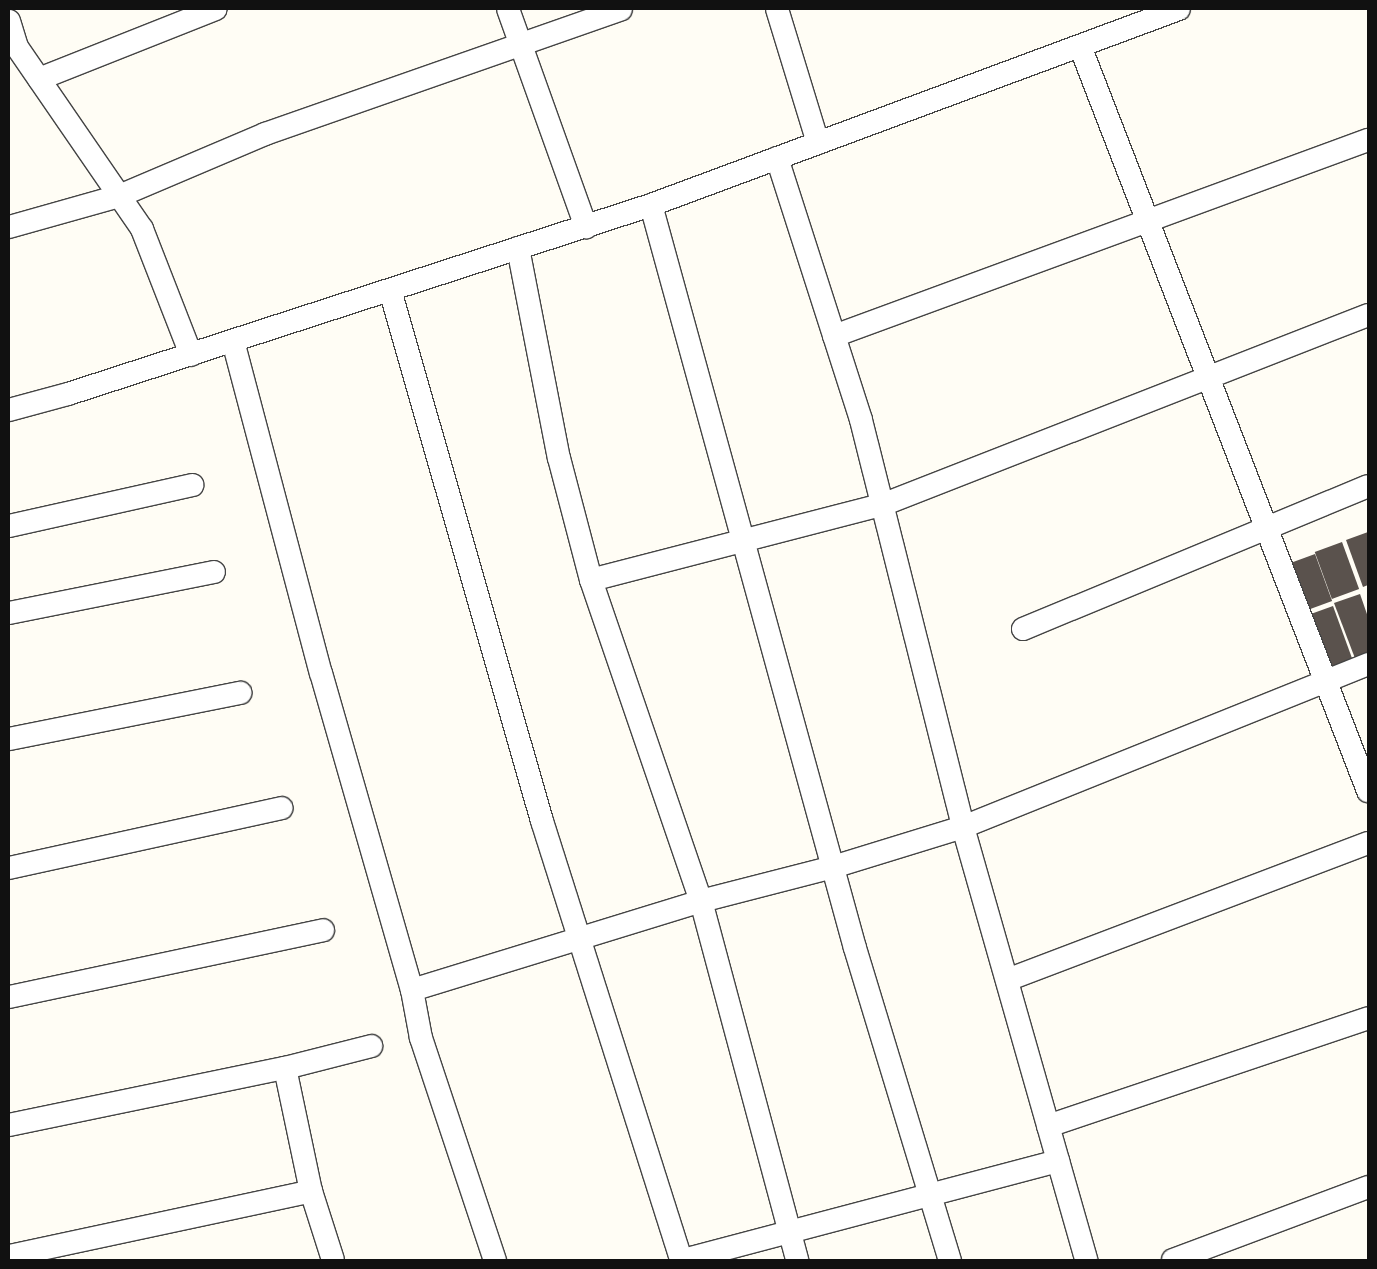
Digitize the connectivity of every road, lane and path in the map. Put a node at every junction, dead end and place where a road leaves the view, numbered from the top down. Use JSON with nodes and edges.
{"nodes":[{"id":1,"x":216,"y":9,"type":"edge"},
{"id":2,"x":508,"y":9,"type":"edge"},
{"id":3,"x":621,"y":9,"type":"edge"},
{"id":4,"x":777,"y":9,"type":"edge"},
{"id":5,"x":1179,"y":9,"type":"edge"},
{"id":6,"x":1133,"y":17,"type":"edge"},
{"id":7,"x":9,"y":21,"type":"edge"},
{"id":8,"x":520,"y":44,"type":"junction"},
{"id":9,"x":1080,"y":46,"type":"junction"},
{"id":10,"x":13,"y":48,"type":"edge"},
{"id":11,"x":39,"y":79,"type":"junction"},
{"id":12,"x":1368,"y":140,"type":"edge"},
{"id":13,"x":818,"y":143,"type":"junction"},
{"id":14,"x":777,"y":158,"type":"junction"},
{"id":15,"x":119,"y":196,"type":"junction"},
{"id":16,"x":651,"y":205,"type":"junction"},
{"id":17,"x":1148,"y":220,"type":"junction"},
{"id":18,"x":586,"y":226,"type":"junction"},
{"id":19,"x":9,"y":227,"type":"edge"},
{"id":20,"x":518,"y":248,"type":"junction"},
{"id":21,"x":390,"y":290,"type":"junction"},
{"id":22,"x":1368,"y":315,"type":"edge"},
{"id":23,"x":834,"y":336,"type":"junction"},
{"id":24,"x":233,"y":341,"type":"junction"},
{"id":25,"x":191,"y":355,"type":"junction"},
{"id":26,"x":1208,"y":376,"type":"junction"},
{"id":27,"x":9,"y":410,"type":"edge"},
{"id":28,"x":192,"y":485,"type":"dead end"},
{"id":29,"x":1368,"y":486,"type":"edge"},
{"id":30,"x":882,"y":505,"type":"junction"},
{"id":31,"x":9,"y":526,"type":"edge"},
{"id":32,"x":1267,"y":529,"type":"junction"},
{"id":33,"x":744,"y":541,"type":"junction"},
{"id":34,"x":214,"y":572,"type":"dead end"},
{"id":35,"x":591,"y":580,"type":"junction"},
{"id":36,"x":9,"y":613,"type":"edge"},
{"id":37,"x":1022,"y":629,"type":"dead end"},
{"id":38,"x":1368,"y":664,"type":"edge"},
{"id":39,"x":1326,"y":682,"type":"junction"},
{"id":40,"x":240,"y":693,"type":"dead end"},
{"id":41,"x":9,"y":739,"type":"edge"},
{"id":42,"x":1368,"y":791,"type":"edge"},
{"id":43,"x":281,"y":808,"type":"dead end"},
{"id":44,"x":963,"y":827,"type":"junction"},
{"id":45,"x":1368,"y":843,"type":"edge"},
{"id":46,"x":832,"y":867,"type":"junction"},
{"id":47,"x":9,"y":868,"type":"edge"},
{"id":48,"x":701,"y":902,"type":"junction"},
{"id":49,"x":322,"y":930,"type":"dead end"},
{"id":50,"x":578,"y":940,"type":"junction"},
{"id":51,"x":1007,"y":980,"type":"junction"},
{"id":52,"x":412,"y":990,"type":"junction"},
{"id":53,"x":9,"y":997,"type":"edge"},
{"id":54,"x":1368,"y":1018,"type":"edge"},
{"id":55,"x":371,"y":1046,"type":"dead end"},
{"id":56,"x":285,"y":1068,"type":"junction"},
{"id":57,"x":9,"y":1126,"type":"edge"},
{"id":58,"x":1048,"y":1126,"type":"junction"},
{"id":59,"x":1058,"y":1161,"type":"junction"},
{"id":60,"x":1368,"y":1187,"type":"edge"},
{"id":61,"x":311,"y":1190,"type":"junction"},
{"id":62,"x":930,"y":1195,"type":"junction"},
{"id":63,"x":790,"y":1232,"type":"junction"},
{"id":64,"x":9,"y":1256,"type":"edge"},
{"id":65,"x":333,"y":1260,"type":"edge"},
{"id":66,"x":495,"y":1260,"type":"edge"},
{"id":67,"x":682,"y":1260,"type":"edge"},
{"id":68,"x":797,"y":1260,"type":"edge"},
{"id":69,"x":950,"y":1260,"type":"edge"},
{"id":70,"x":1086,"y":1260,"type":"edge"},
{"id":71,"x":1173,"y":1260,"type":"edge"}],
"edges":[{"from":1,"to":11,"type":"street"},
{"from":2,"to":8,"type":"street"},
{"from":3,"to":8,"type":"street"},
{"from":4,"to":13,"type":"street"},
{"from":5,"to":6,"type":"street"},
{"from":6,"to":9,"type":"street"},
{"from":7,"to":10,"type":"street"},
{"from":8,"to":15,"type":"street"},
{"from":8,"to":18,"type":"street"},
{"from":9,"to":13,"type":"street"},
{"from":9,"to":17,"type":"street"},
{"from":10,"to":11,"type":"street"},
{"from":11,"to":15,"type":"street"},
{"from":12,"to":17,"type":"street"},
{"from":13,"to":14,"type":"street"},
{"from":14,"to":16,"type":"street"},
{"from":14,"to":23,"type":"street"},
{"from":15,"to":19,"type":"street"},
{"from":15,"to":25,"type":"street"},
{"from":16,"to":18,"type":"street"},
{"from":16,"to":33,"type":"street"},
{"from":17,"to":23,"type":"street"},
{"from":17,"to":26,"type":"street"},
{"from":18,"to":20,"type":"street"},
{"from":20,"to":21,"type":"street"},
{"from":20,"to":35,"type":"street"},
{"from":21,"to":24,"type":"street"},
{"from":21,"to":50,"type":"street"},
{"from":22,"to":26,"type":"street"},
{"from":23,"to":30,"type":"street"},
{"from":24,"to":25,"type":"street"},
{"from":24,"to":52,"type":"street"},
{"from":25,"to":27,"type":"street"},
{"from":26,"to":30,"type":"street"},
{"from":26,"to":32,"type":"street"},
{"from":28,"to":31,"type":"street"},
{"from":29,"to":32,"type":"street"},
{"from":30,"to":33,"type":"street"},
{"from":30,"to":44,"type":"street"},
{"from":32,"to":37,"type":"street"},
{"from":32,"to":39,"type":"street"},
{"from":33,"to":35,"type":"street"},
{"from":33,"to":46,"type":"street"},
{"from":34,"to":36,"type":"street"},
{"from":35,"to":48,"type":"street"},
{"from":38,"to":39,"type":"street"},
{"from":39,"to":42,"type":"street"},
{"from":39,"to":44,"type":"street"},
{"from":40,"to":41,"type":"street"},
{"from":43,"to":47,"type":"street"},
{"from":44,"to":46,"type":"street"},
{"from":44,"to":51,"type":"street"},
{"from":45,"to":51,"type":"street"},
{"from":46,"to":48,"type":"street"},
{"from":46,"to":62,"type":"street"},
{"from":48,"to":50,"type":"street"},
{"from":48,"to":63,"type":"street"},
{"from":49,"to":53,"type":"street"},
{"from":50,"to":52,"type":"street"},
{"from":50,"to":67,"type":"street"},
{"from":51,"to":58,"type":"street"},
{"from":52,"to":66,"type":"street"},
{"from":54,"to":58,"type":"street"},
{"from":55,"to":56,"type":"street"},
{"from":56,"to":57,"type":"street"},
{"from":56,"to":61,"type":"street"},
{"from":58,"to":59,"type":"street"},
{"from":59,"to":62,"type":"street"},
{"from":59,"to":70,"type":"street"},
{"from":60,"to":71,"type":"street"},
{"from":61,"to":64,"type":"street"},
{"from":61,"to":65,"type":"street"},
{"from":62,"to":63,"type":"street"},
{"from":62,"to":69,"type":"street"},
{"from":63,"to":67,"type":"street"},
{"from":63,"to":68,"type":"street"}]}
